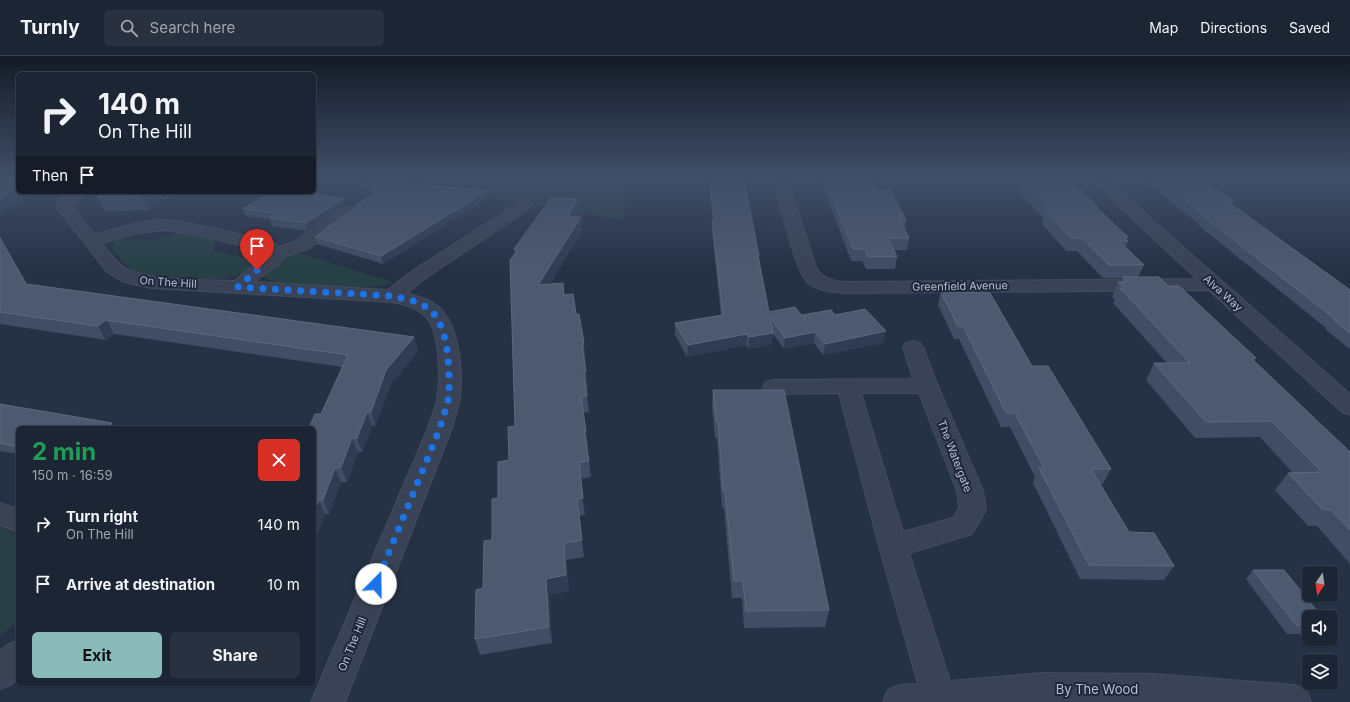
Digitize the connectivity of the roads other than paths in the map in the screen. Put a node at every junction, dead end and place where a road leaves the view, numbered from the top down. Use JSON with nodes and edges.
{"nodes":[{"id":1,"x":67,"y":208,"type":"edge"},
{"id":2,"x":354,"y":208,"type":"edge"},
{"id":3,"x":520,"y":208,"type":"edge"},
{"id":4,"x":789,"y":208,"type":"edge"},
{"id":5,"x":1129,"y":208,"type":"edge"},
{"id":6,"x":91,"y":241,"type":"junction"},
{"id":7,"x":276,"y":253,"type":"junction"},
{"id":8,"x":1213,"y":284,"type":"junction"},
{"id":9,"x":238,"y":287,"type":"junction"},
{"id":10,"x":392,"y":296,"type":"junction"},
{"id":11,"x":913,"y":347,"type":"dead end"},
{"id":12,"x":848,"y":386,"type":"junction"},
{"id":13,"x":928,"y":386,"type":"junction"},
{"id":14,"x":774,"y":387,"type":"dead end"},
{"id":15,"x":1350,"y":407,"type":"edge"},
{"id":16,"x":0,"y":513,"type":"edge"},
{"id":17,"x":16,"y":520,"type":"edge"},
{"id":18,"x":893,"y":546,"type":"junction"},
{"id":19,"x":16,"y":658,"type":"edge"},
{"id":20,"x":0,"y":673,"type":"edge"},
{"id":21,"x":1157,"y":696,"type":"edge"},
{"id":22,"x":939,"y":698,"type":"junction"},
{"id":23,"x":328,"y":702,"type":"edge"},
{"id":24,"x":900,"y":702,"type":"edge"},
{"id":25,"x":1294,"y":702,"type":"edge"}],
"edges":[{"from":1,"to":6,"type":"street","name":"On The Hill"},
{"from":2,"to":7,"type":"street"},
{"from":3,"to":10,"type":"street"},
{"from":4,"to":8,"type":"street","name":"Greenfield Avenue"},
{"from":5,"to":8,"type":"street","name":"Alva Way"},
{"from":6,"to":7,"type":"street"},
{"from":6,"to":9,"type":"street","name":"On The Hill"},
{"from":7,"to":9,"type":"street"},
{"from":8,"to":15,"type":"street","name":"Alva Way"},
{"from":9,"to":10,"type":"street","name":"On The Hill"},
{"from":10,"to":23,"type":"street","name":"On The Hill"},
{"from":11,"to":13,"type":"street","name":"The Watergate"},
{"from":12,"to":13,"type":"street"},
{"from":12,"to":14,"type":"street"},
{"from":12,"to":18,"type":"street"},
{"from":13,"to":18,"type":"street","name":"The Watergate"},
{"from":16,"to":17,"type":"street"},
{"from":18,"to":22,"type":"street"},
{"from":19,"to":20,"type":"street"},
{"from":21,"to":22,"type":"street","name":"By The Wood"},
{"from":21,"to":25,"type":"street","name":"By The Wood"},
{"from":22,"to":24,"type":"street","name":"By The Wood"}]}
